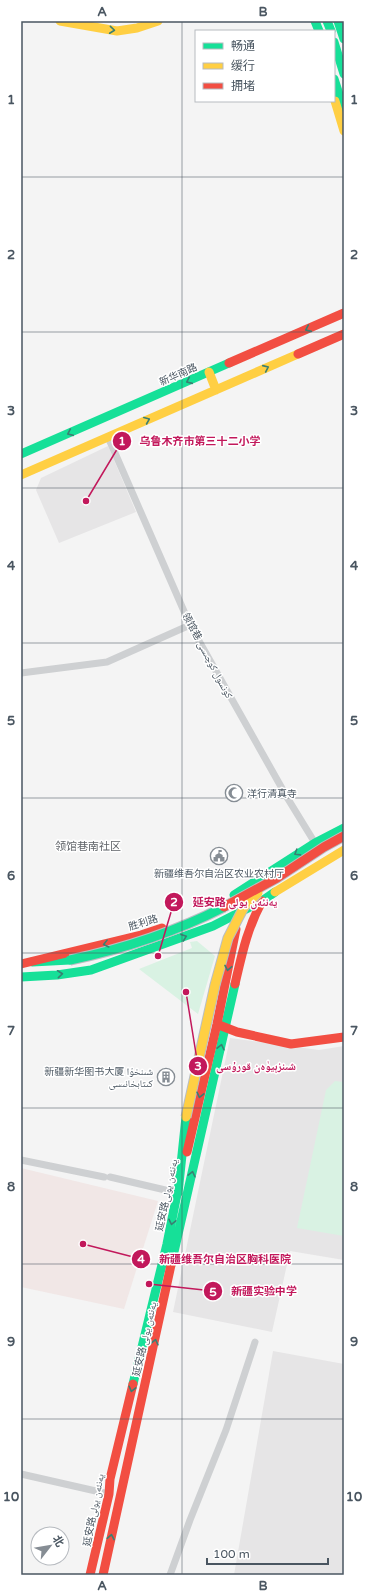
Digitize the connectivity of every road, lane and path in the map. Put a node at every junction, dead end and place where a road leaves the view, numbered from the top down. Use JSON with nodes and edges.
{"nodes":[{"id":1,"x":60,"y":21,"type":"edge"},
{"id":2,"x":158,"y":21,"type":"edge"},
{"id":3,"x":338,"y":21,"type":"edge"},
{"id":4,"x":134,"y":23,"type":"edge"},
{"id":5,"x":344,"y":39,"type":"edge"},
{"id":6,"x":335,"y":45,"type":"edge"},
{"id":7,"x":344,"y":74,"type":"edge"},
{"id":8,"x":335,"y":82,"type":"edge"},
{"id":9,"x":335,"y":102,"type":"edge"},
{"id":10,"x":344,"y":110,"type":"edge"},
{"id":11,"x":344,"y":131,"type":"edge"},
{"id":12,"x":344,"y":313,"type":"edge"},
{"id":13,"x":344,"y":334,"type":"edge"},
{"id":14,"x":209,"y":372,"type":"junction"},
{"id":15,"x":216,"y":390,"type":"junction"},
{"id":16,"x":108,"y":436,"type":"junction"},
{"id":17,"x":21,"y":454,"type":"edge"},
{"id":18,"x":21,"y":475,"type":"edge"},
{"id":19,"x":190,"y":625,"type":"junction"},
{"id":20,"x":21,"y":673,"type":"edge"},
{"id":21,"x":344,"y":828,"type":"edge"},
{"id":22,"x":344,"y":836,"type":"edge"},
{"id":23,"x":315,"y":843,"type":"junction"},
{"id":24,"x":344,"y":850,"type":"edge"},
{"id":25,"x":268,"y":884,"type":"junction"},
{"id":26,"x":245,"y":889,"type":"junction"},
{"id":27,"x":262,"y":901,"type":"junction"},
{"id":28,"x":239,"y":914,"type":"junction"},
{"id":29,"x":32,"y":962,"type":"junction"},
{"id":30,"x":21,"y":964,"type":"edge"},
{"id":31,"x":21,"y":977,"type":"edge"},
{"id":32,"x":221,"y":1026,"type":"junction"},
{"id":33,"x":344,"y":1038,"type":"edge"},
{"id":34,"x":21,"y":1160,"type":"edge"},
{"id":35,"x":178,"y":1192,"type":"junction"},
{"id":36,"x":255,"y":1342,"type":"dead end"},
{"id":37,"x":21,"y":1474,"type":"edge"},
{"id":38,"x":109,"y":1494,"type":"junction"},
{"id":39,"x":90,"y":1575,"type":"edge"},
{"id":40,"x":103,"y":1575,"type":"edge"},
{"id":41,"x":170,"y":1575,"type":"edge"}],
"edges":[{"from":1,"to":4,"type":"main road","one_way":true},
{"from":2,"to":4,"type":"main road"},
{"from":3,"to":5,"type":"main road"},
{"from":6,"to":7,"type":"main road"},
{"from":8,"to":10,"type":"main road"},
{"from":9,"to":11,"type":"main road"},
{"from":12,"to":14,"type":"main road","name":"新华南路","one_way":true},
{"from":15,"to":13,"type":"main road","one_way":true},
{"from":14,"to":15,"type":"main road"},
{"from":14,"to":17,"type":"main road","name":"新华南路","one_way":true},
{"from":16,"to":15,"type":"main road","one_way":true},
{"from":16,"to":18,"type":"main road"},
{"from":16,"to":19,"type":"street","name":"领馆巷 كونسول كوچىسى"},
{"from":19,"to":20,"type":"street"},
{"from":19,"to":23,"type":"street","name":"领馆巷 كونسول كوچىسى"},
{"from":21,"to":23,"type":"main road","name":"胜利路"},
{"from":22,"to":25,"type":"main road","bridge":true},
{"from":23,"to":26,"type":"main road","name":"胜利路","one_way":true},
{"from":24,"to":27,"type":"main road"},
{"from":25,"to":29,"type":"main road","bridge":true},
{"from":25,"to":35,"type":"main road","bridge":true},
{"from":26,"to":28,"type":"main road","name":"延安路يەنئەن يولى"},
{"from":26,"to":29,"type":"main road","name":"胜利路","one_way":true},
{"from":27,"to":28,"type":"main road"},
{"from":27,"to":32,"type":"main road","name":"延安路 يەنئەن يولى"},
{"from":31,"to":28,"type":"main road","one_way":true},
{"from":28,"to":32,"type":"main road","name":"延安路يەنئەن يولى","one_way":true},
{"from":29,"to":30,"type":"main road","name":"胜利路"},
{"from":32,"to":33,"type":"main road"},
{"from":32,"to":35,"type":"main road","name":"延安路يەنئەن يولى","one_way":true},
{"from":40,"to":32,"type":"main road","name":"延安路 يەنئەن يولى","one_way":true},
{"from":34,"to":35,"type":"street"},
{"from":35,"to":38,"type":"main road","name":"延安路يەنئەن يولى","one_way":true},
{"from":36,"to":41,"type":"street"},
{"from":37,"to":38,"type":"street"},
{"from":38,"to":39,"type":"main road","name":"延安路يەنئەن يولى"}]}
